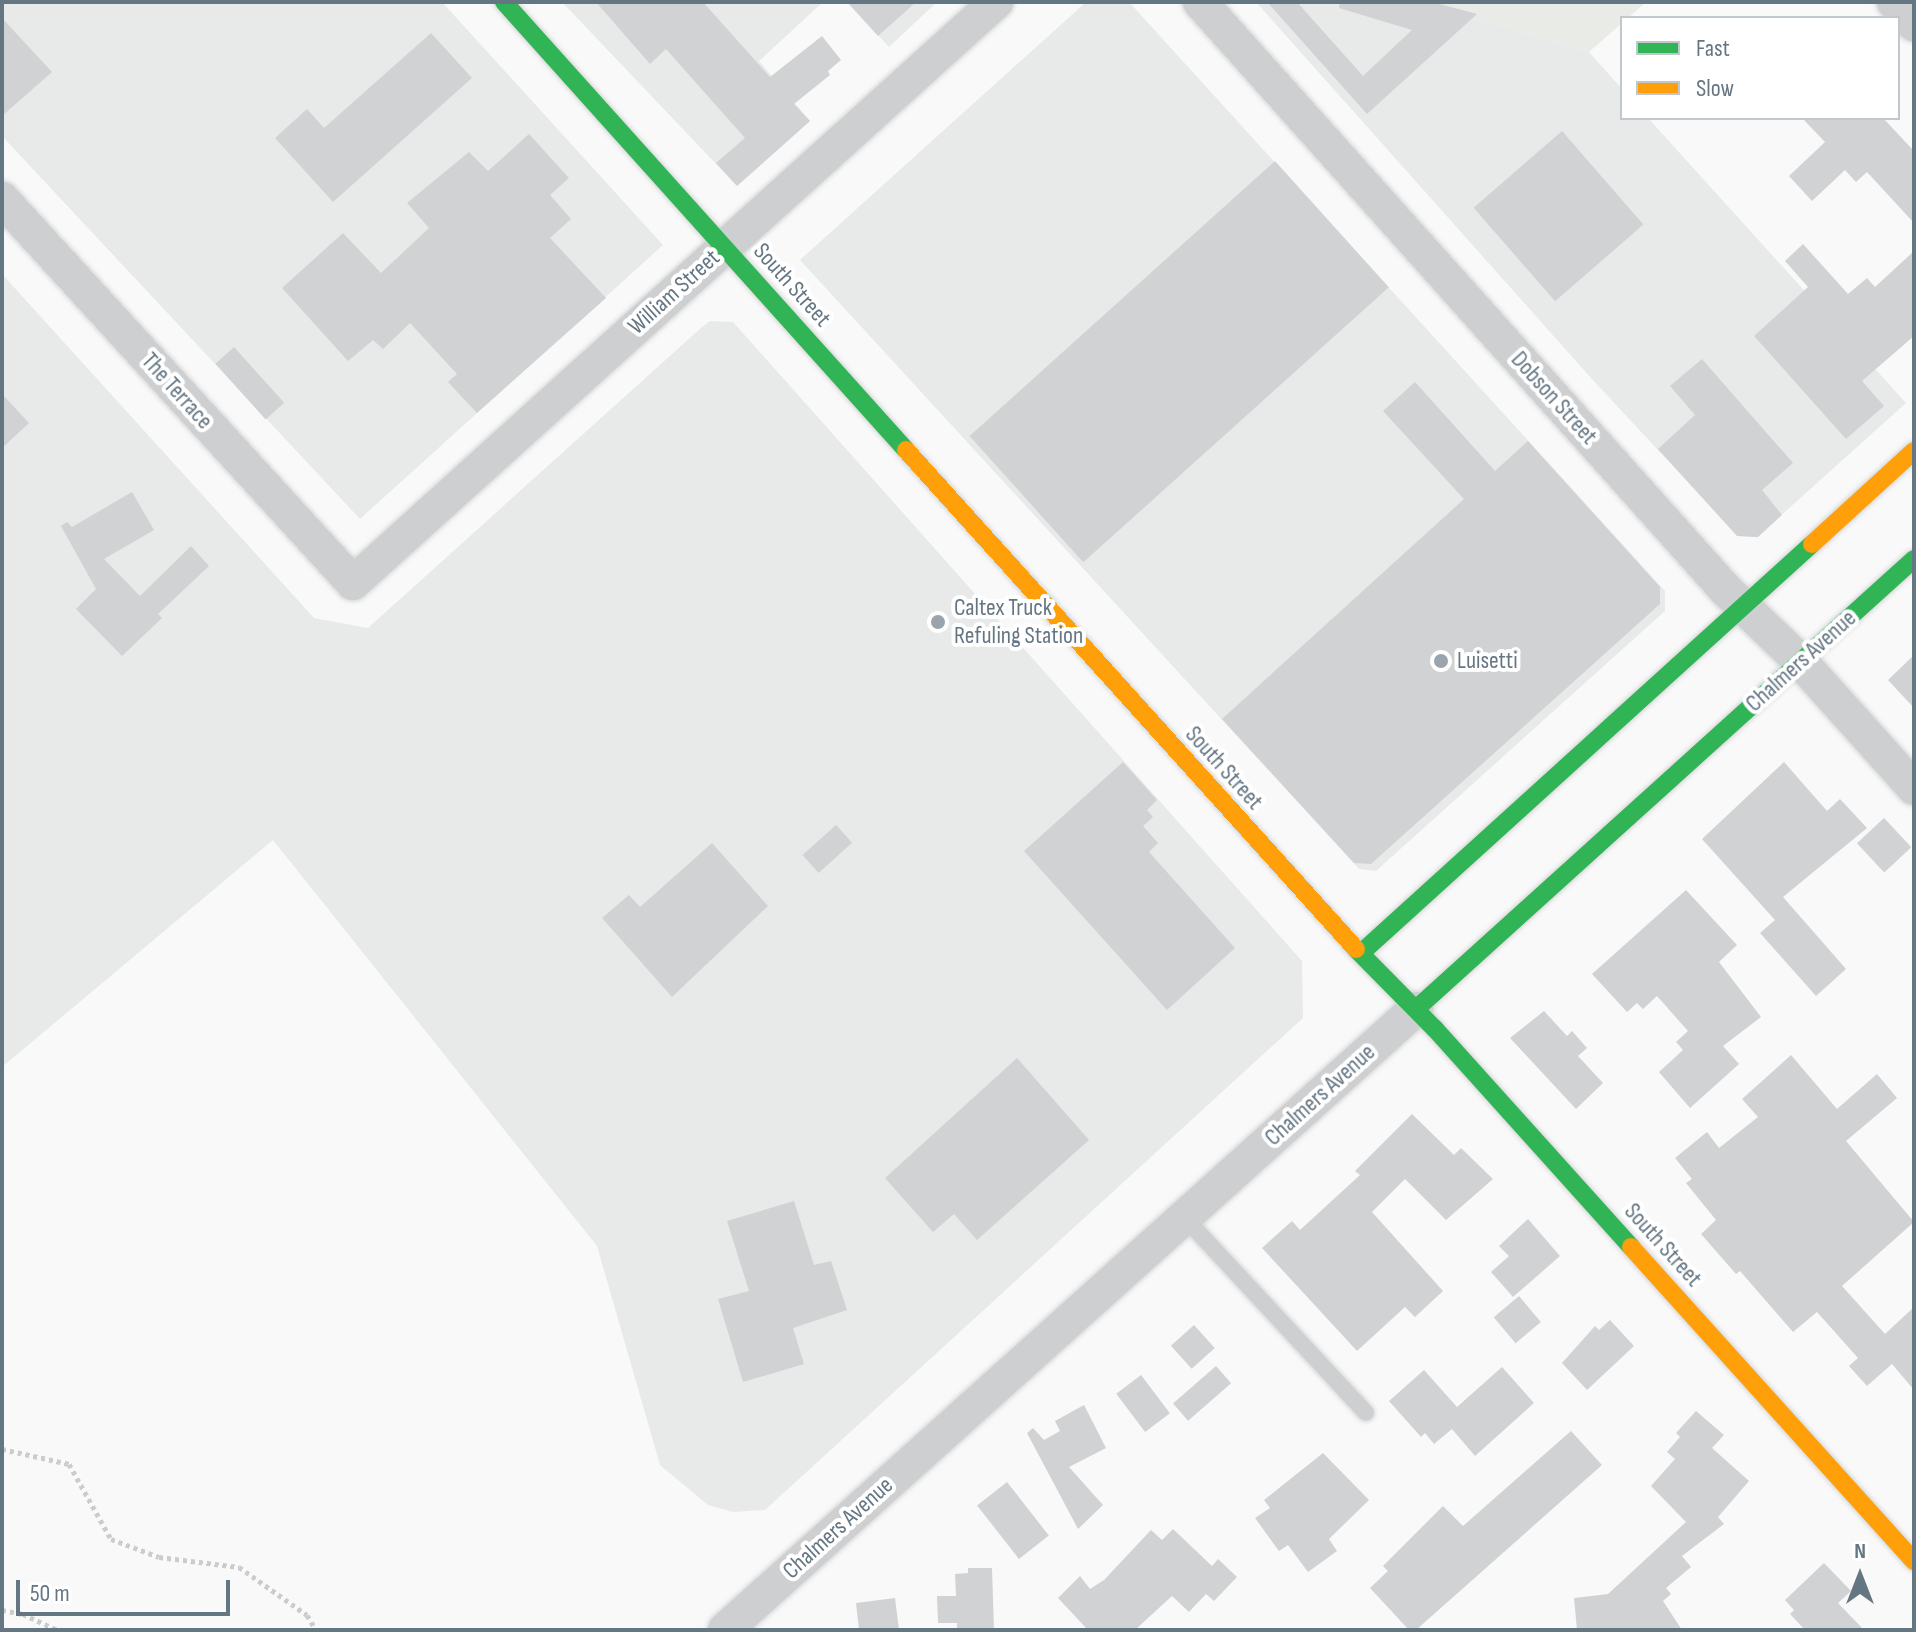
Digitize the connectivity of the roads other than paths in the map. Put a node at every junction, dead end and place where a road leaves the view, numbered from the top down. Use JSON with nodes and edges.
{"nodes":[{"id":1,"x":504,"y":2,"type":"edge"},
{"id":2,"x":996,"y":2,"type":"edge"},
{"id":3,"x":1200,"y":2,"type":"edge"},
{"id":4,"x":1894,"y":2,"type":"edge"},
{"id":5,"x":1914,"y":24,"type":"edge"},
{"id":6,"x":2,"y":199,"type":"edge"},
{"id":7,"x":725,"y":246,"type":"junction"},
{"id":8,"x":1914,"y":451,"type":"edge"},
{"id":9,"x":1914,"y":559,"type":"edge"},
{"id":10,"x":353,"y":583,"type":"joint"},
{"id":11,"x":1742,"y":605,"type":"junction"},
{"id":12,"x":1801,"y":662,"type":"junction"},
{"id":13,"x":1914,"y":788,"type":"edge"},
{"id":14,"x":1361,"y":953,"type":"junction"},
{"id":15,"x":1416,"y":1009,"type":"junction"},
{"id":16,"x":1184,"y":1217,"type":"junction"},
{"id":17,"x":1366,"y":1413,"type":"dead end"},
{"id":18,"x":1914,"y":1561,"type":"edge"},
{"id":19,"x":725,"y":1630,"type":"edge"}],
"edges":[{"from":1,"to":7,"type":"street","name":"South Street"},
{"from":2,"to":7,"type":"street","name":"William Street"},
{"from":3,"to":11,"type":"street","name":"Dobson Street"},
{"from":4,"to":5,"type":"street"},
{"from":6,"to":10,"type":"street","name":"The Terrace"},
{"from":7,"to":10,"type":"street","name":"William Street"},
{"from":7,"to":14,"type":"street","name":"South Street"},
{"from":8,"to":11,"type":"street"},
{"from":9,"to":12,"type":"street","name":"Chalmers Avenue"},
{"from":11,"to":12,"type":"street","name":"Dobson Street"},
{"from":11,"to":14,"type":"street"},
{"from":12,"to":13,"type":"street","name":"Dobson Street"},
{"from":12,"to":15,"type":"street","name":"Chalmers Avenue"},
{"from":14,"to":15,"type":"street","name":"South Street"},
{"from":15,"to":16,"type":"street","name":"Chalmers Avenue"},
{"from":15,"to":18,"type":"street","name":"South Street"},
{"from":16,"to":17,"type":"lane"},
{"from":16,"to":19,"type":"street","name":"Chalmers Avenue"}]}
